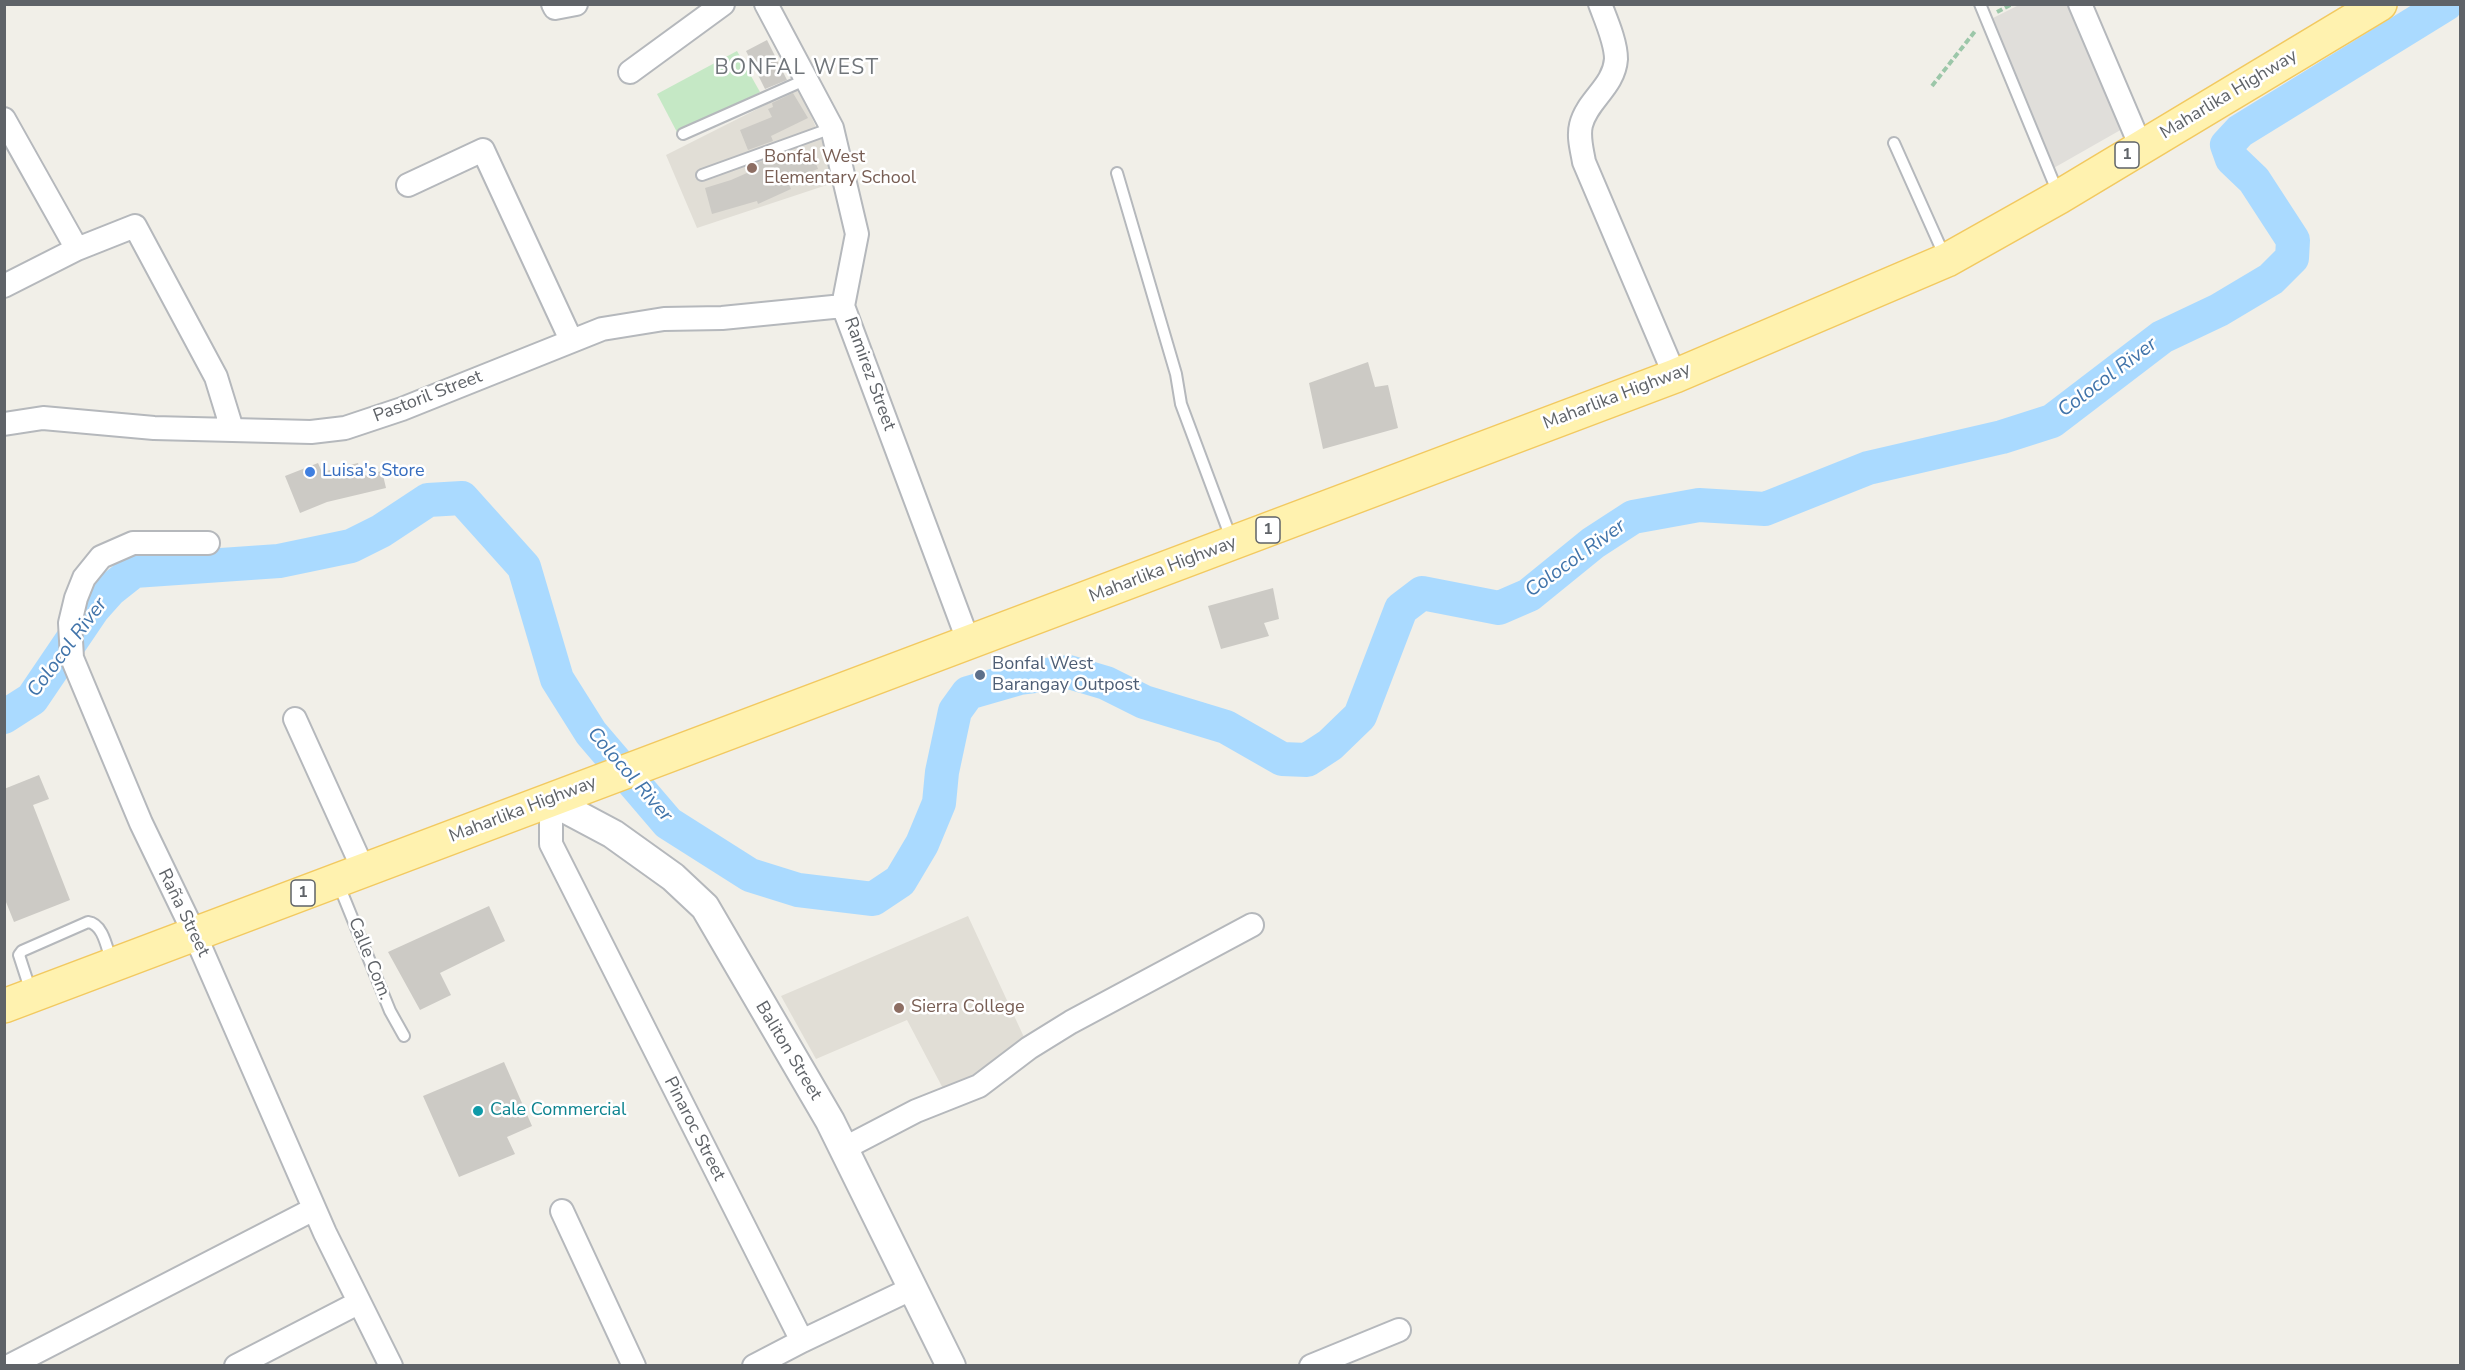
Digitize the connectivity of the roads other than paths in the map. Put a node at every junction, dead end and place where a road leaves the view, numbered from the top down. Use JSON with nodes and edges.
{"nodes":[{"id":1,"x":553,"y":4,"type":"edge"},
{"id":2,"x":576,"y":4,"type":"edge"},
{"id":3,"x":723,"y":4,"type":"edge"},
{"id":4,"x":766,"y":4,"type":"edge"},
{"id":5,"x":1600,"y":4,"type":"edge"},
{"id":6,"x":1980,"y":4,"type":"edge"},
{"id":7,"x":2080,"y":4,"type":"edge"},
{"id":8,"x":2380,"y":4,"type":"edge"},
{"id":9,"x":630,"y":72,"type":"dead end"},
{"id":10,"x":807,"y":79,"type":"junction"},
{"id":11,"x":4,"y":119,"type":"edge"},
{"id":12,"x":832,"y":128,"type":"junction"},
{"id":13,"x":683,"y":134,"type":"dead end"},
{"id":14,"x":1894,"y":142,"type":"dead end"},
{"id":15,"x":2140,"y":147,"type":"junction"},
{"id":16,"x":1117,"y":172,"type":"dead end"},
{"id":17,"x":702,"y":175,"type":"dead end"},
{"id":18,"x":408,"y":185,"type":"dead end"},
{"id":19,"x":2059,"y":196,"type":"junction"},
{"id":20,"x":77,"y":249,"type":"junction"},
{"id":21,"x":1947,"y":260,"type":"junction"},
{"id":22,"x":4,"y":286,"type":"edge"},
{"id":23,"x":843,"y":306,"type":"junction"},
{"id":24,"x":571,"y":340,"type":"junction"},
{"id":25,"x":1676,"y":376,"type":"junction"},
{"id":26,"x":4,"y":424,"type":"edge"},
{"id":27,"x":232,"y":429,"type":"junction"},
{"id":28,"x":208,"y":543,"type":"dead end"},
{"id":29,"x":1233,"y":544,"type":"junction"},
{"id":30,"x":969,"y":644,"type":"junction"},
{"id":31,"x":295,"y":718,"type":"dead end"},
{"id":32,"x":551,"y":801,"type":"junction"},
{"id":33,"x":351,"y":875,"type":"junction"},
{"id":34,"x":1252,"y":925,"type":"dead end"},
{"id":35,"x":195,"y":935,"type":"junction"},
{"id":36,"x":113,"y":964,"type":"junction"},
{"id":37,"x":18,"y":1000,"type":"edge"},
{"id":38,"x":404,"y":1036,"type":"dead end"},
{"id":39,"x":843,"y":1149,"type":"junction"},
{"id":40,"x":314,"y":1209,"type":"junction"},
{"id":41,"x":562,"y":1211,"type":"dead end"},
{"id":42,"x":913,"y":1288,"type":"junction"},
{"id":43,"x":358,"y":1303,"type":"junction"},
{"id":44,"x":1399,"y":1330,"type":"dead end"},
{"id":45,"x":802,"y":1341,"type":"junction"},
{"id":46,"x":1335,"y":1361,"type":"edge"},
{"id":47,"x":9,"y":1365,"type":"edge"},
{"id":48,"x":236,"y":1365,"type":"edge"},
{"id":49,"x":391,"y":1365,"type":"edge"},
{"id":50,"x":634,"y":1365,"type":"edge"},
{"id":51,"x":753,"y":1365,"type":"edge"},
{"id":52,"x":951,"y":1365,"type":"edge"},
{"id":53,"x":1311,"y":1365,"type":"edge"}],
"edges":[{"from":1,"to":2,"type":"street"},
{"from":3,"to":9,"type":"street"},
{"from":4,"to":10,"type":"street","name":"Ramirez Street"},
{"from":5,"to":25,"type":"street"},
{"from":6,"to":19,"type":"lane"},
{"from":7,"to":15,"type":"street"},
{"from":8,"to":15,"type":"main road","name":"Maharlika Highway","number":"1"},
{"from":10,"to":12,"type":"street","name":"Ramirez Street"},
{"from":10,"to":13,"type":"lane"},
{"from":11,"to":20,"type":"street"},
{"from":12,"to":17,"type":"lane"},
{"from":12,"to":23,"type":"street","name":"Ramirez Street"},
{"from":14,"to":21,"type":"lane"},
{"from":15,"to":19,"type":"main road","name":"Maharlika Highway","number":"1"},
{"from":16,"to":29,"type":"lane"},
{"from":18,"to":24,"type":"street"},
{"from":19,"to":21,"type":"main road","name":"Maharlika Highway","number":"1"},
{"from":20,"to":22,"type":"street"},
{"from":20,"to":27,"type":"street"},
{"from":21,"to":25,"type":"main road","name":"Maharlika Highway","number":"1"},
{"from":23,"to":24,"type":"street","name":"Pastoril Street"},
{"from":23,"to":30,"type":"street","name":"Ramirez Street"},
{"from":24,"to":27,"type":"street","name":"Pastoril Street"},
{"from":25,"to":29,"type":"main road","name":"Maharlika Highway","number":"1"},
{"from":26,"to":27,"type":"street","name":"Pastoril Street"},
{"from":28,"to":35,"type":"street","name":"Raña Street"},
{"from":29,"to":30,"type":"main road","name":"Maharlika Highway","number":"1"},
{"from":30,"to":32,"type":"main road","name":"Maharlika Highway","number":"1"},
{"from":31,"to":33,"type":"street"},
{"from":32,"to":33,"type":"main road","name":"Maharlika Highway","number":"1"},
{"from":32,"to":39,"type":"street","name":"Baliton Street"},
{"from":32,"to":45,"type":"street","name":"Pinaroc Street"},
{"from":33,"to":35,"type":"main road","name":"Maharlika Highway","number":"1"},
{"from":33,"to":38,"type":"lane","name":"Calle Com."},
{"from":34,"to":39,"type":"street"},
{"from":35,"to":36,"type":"main road","name":"Maharlika Highway","number":"1"},
{"from":35,"to":40,"type":"street","name":"Raña Street"},
{"from":36,"to":37,"type":"main road","name":"Maharlika Highway","number":"1"},
{"from":36,"to":37,"type":"lane"},
{"from":39,"to":42,"type":"street","name":"Baliton Street"},
{"from":40,"to":43,"type":"street","name":"Raña Street"},
{"from":40,"to":47,"type":"street"},
{"from":41,"to":50,"type":"street"},
{"from":42,"to":45,"type":"street"},
{"from":42,"to":52,"type":"street","name":"Baliton Street"},
{"from":43,"to":48,"type":"street"},
{"from":43,"to":49,"type":"street","name":"Raña Street"},
{"from":44,"to":46,"type":"street"},
{"from":45,"to":51,"type":"street"},
{"from":46,"to":53,"type":"street"}]}
